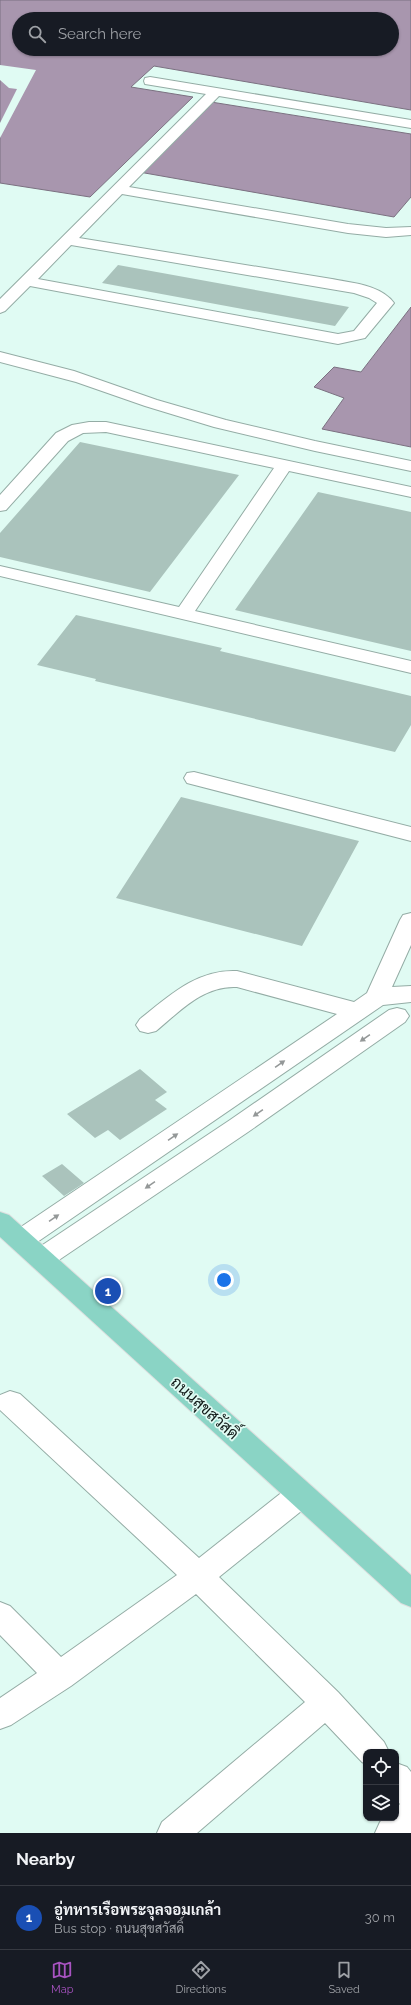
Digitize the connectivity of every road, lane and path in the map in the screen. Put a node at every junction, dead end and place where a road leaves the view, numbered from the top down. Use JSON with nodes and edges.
{"nodes":[{"id":1,"x":150,"y":81,"type":"dead end"},
{"id":2,"x":216,"y":92,"type":"junction"},
{"id":3,"x":411,"y":124,"type":"edge"},
{"id":4,"x":118,"y":189,"type":"junction"},
{"id":5,"x":411,"y":231,"type":"edge"},
{"id":6,"x":67,"y":240,"type":"junction"},
{"id":7,"x":27,"y":281,"type":"junction"},
{"id":8,"x":0,"y":308,"type":"edge"},
{"id":9,"x":0,"y":357,"type":"edge"},
{"id":10,"x":285,"y":465,"type":"junction"},
{"id":11,"x":411,"y":466,"type":"edge"},
{"id":12,"x":411,"y":492,"type":"edge"},
{"id":13,"x":0,"y":506,"type":"edge"},
{"id":14,"x":0,"y":571,"type":"edge"},
{"id":15,"x":184,"y":614,"type":"junction"},
{"id":16,"x":411,"y":667,"type":"edge"},
{"id":17,"x":194,"y":778,"type":"dead end"},
{"id":18,"x":411,"y":834,"type":"edge"},
{"id":19,"x":411,"y":920,"type":"edge"},
{"id":20,"x":411,"y":994,"type":"edge"},
{"id":21,"x":366,"y":1005,"type":"junction"},
{"id":22,"x":404,"y":1016,"type":"edge"},
{"id":23,"x":148,"y":1025,"type":"dead end"},
{"id":24,"x":215,"y":1108,"type":"junction"},
{"id":25,"x":239,"y":1126,"type":"junction"},
{"id":26,"x":0,"y":1222,"type":"edge"},
{"id":27,"x":21,"y":1240,"type":"junction"},
{"id":28,"x":41,"y":1259,"type":"junction"},
{"id":29,"x":10,"y":1402,"type":"dead end"},
{"id":30,"x":300,"y":1495,"type":"junction"},
{"id":31,"x":203,"y":1572,"type":"junction"},
{"id":32,"x":411,"y":1594,"type":"edge"},
{"id":33,"x":0,"y":1616,"type":"edge"},
{"id":34,"x":60,"y":1676,"type":"junction"},
{"id":35,"x":327,"y":1702,"type":"junction"},
{"id":36,"x":0,"y":1715,"type":"edge"},
{"id":37,"x":370,"y":1749,"type":"edge"},
{"id":38,"x":399,"y":1781,"type":"edge"},
{"id":39,"x":411,"y":1794,"type":"edge"},
{"id":40,"x":411,"y":1815,"type":"edge"},
{"id":41,"x":173,"y":1833,"type":"edge"},
{"id":42,"x":391,"y":1833,"type":"edge"}],
"edges":[{"from":1,"to":2,"type":"street"},
{"from":2,"to":3,"type":"street"},
{"from":2,"to":4,"type":"street"},
{"from":4,"to":5,"type":"street"},
{"from":4,"to":6,"type":"street"},
{"from":6,"to":7,"type":"street"},
{"from":6,"to":7,"type":"street"},
{"from":7,"to":8,"type":"street"},
{"from":9,"to":11,"type":"street"},
{"from":10,"to":12,"type":"street"},
{"from":10,"to":13,"type":"street"},
{"from":10,"to":15,"type":"street"},
{"from":14,"to":15,"type":"street"},
{"from":15,"to":16,"type":"street"},
{"from":17,"to":18,"type":"street"},
{"from":19,"to":21,"type":"street"},
{"from":20,"to":21,"type":"street"},
{"from":21,"to":22,"type":"street"},
{"from":21,"to":23,"type":"street"},
{"from":24,"to":21,"type":"street","one_way":true},
{"from":22,"to":25,"type":"street","one_way":true},
{"from":24,"to":25,"type":"street"},
{"from":27,"to":24,"type":"street","one_way":true},
{"from":25,"to":28,"type":"street","one_way":true},
{"from":26,"to":27,"type":"main road","name":"ถนนสุขสวัสดิ์"},
{"from":27,"to":28,"type":"main road","name":"ถนนสุขสวัสดิ์"},
{"from":28,"to":30,"type":"main road","name":"ถนนสุขสวัสดิ์"},
{"from":29,"to":31,"type":"street"},
{"from":30,"to":31,"type":"street"},
{"from":30,"to":32,"type":"main road","name":"ถนนสุขสวัสดิ์"},
{"from":31,"to":34,"type":"street"},
{"from":31,"to":35,"type":"street"},
{"from":33,"to":34,"type":"street"},
{"from":34,"to":36,"type":"street"},
{"from":35,"to":37,"type":"street"},
{"from":35,"to":41,"type":"street"},
{"from":38,"to":39,"type":"street"},
{"from":40,"to":42,"type":"street"}]}
